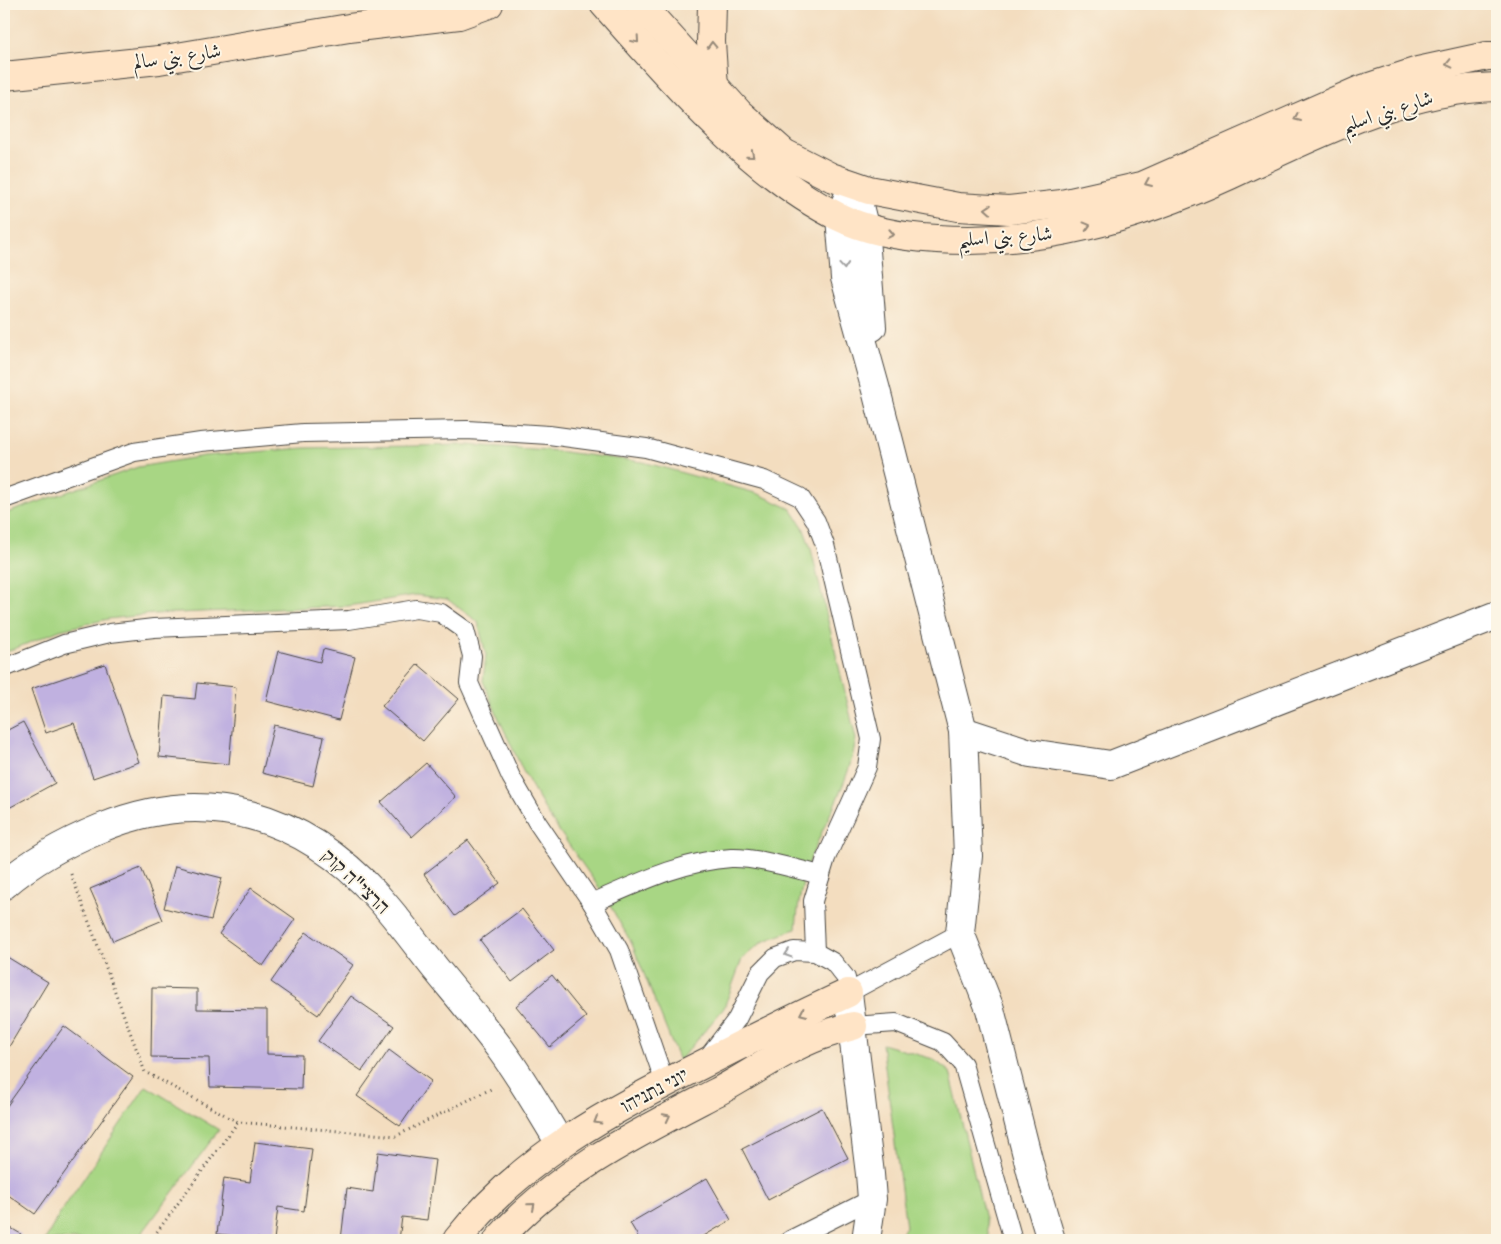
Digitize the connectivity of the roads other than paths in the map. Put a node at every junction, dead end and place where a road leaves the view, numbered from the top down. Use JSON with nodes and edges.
{"nodes":[{"id":1,"x":404,"y":4,"type":"edge"},
{"id":2,"x":489,"y":4,"type":"edge"},
{"id":3,"x":582,"y":4,"type":"edge"},
{"id":4,"x":640,"y":4,"type":"edge"},
{"id":5,"x":712,"y":4,"type":"edge"},
{"id":6,"x":610,"y":10,"type":"edge"},
{"id":7,"x":349,"y":28,"type":"junction"},
{"id":8,"x":1497,"y":56,"type":"edge"},
{"id":9,"x":4,"y":76,"type":"edge"},
{"id":10,"x":714,"y":87,"type":"junction"},
{"id":11,"x":1497,"y":87,"type":"edge"},
{"id":12,"x":853,"y":185,"type":"junction"},
{"id":13,"x":852,"y":221,"type":"junction"},
{"id":14,"x":4,"y":499,"type":"edge"},
{"id":15,"x":1497,"y":615,"type":"edge"},
{"id":16,"x":4,"y":668,"type":"edge"},
{"id":17,"x":963,"y":731,"type":"junction"},
{"id":18,"x":821,"y":875,"type":"junction"},
{"id":19,"x":4,"y":885,"type":"edge"},
{"id":20,"x":592,"y":903,"type":"junction"},
{"id":21,"x":960,"y":933,"type":"junction"},
{"id":22,"x":814,"y":952,"type":"junction"},
{"id":23,"x":848,"y":993,"type":"junction"},
{"id":24,"x":853,"y":1026,"type":"junction"},
{"id":25,"x":703,"y":1064,"type":"junction"},
{"id":26,"x":666,"y":1083,"type":"junction"},
{"id":27,"x":560,"y":1143,"type":"junction"},
{"id":28,"x":872,"y":1199,"type":"junction"},
{"id":29,"x":457,"y":1240,"type":"edge"},
{"id":30,"x":498,"y":1240,"type":"edge"},
{"id":31,"x":790,"y":1240,"type":"edge"},
{"id":32,"x":866,"y":1240,"type":"edge"},
{"id":33,"x":1012,"y":1240,"type":"edge"},
{"id":34,"x":1051,"y":1240,"type":"edge"}],
"edges":[{"from":1,"to":7,"type":"main road"},
{"from":2,"to":7,"type":"main road"},
{"from":3,"to":6,"type":"main road"},
{"from":4,"to":10,"type":"main road"},
{"from":10,"to":5,"type":"main road","one_way":true},
{"from":6,"to":13,"type":"main road","name":"شارع بني اسليم","one_way":true},
{"from":7,"to":9,"type":"main road","name":"شارع بني سالم"},
{"from":8,"to":12,"type":"main road","one_way":true},
{"from":10,"to":12,"type":"main road"},
{"from":13,"to":11,"type":"main road","name":"شارع بني اسليم","one_way":true},
{"from":12,"to":13,"type":"street"},
{"from":13,"to":17,"type":"street"},
{"from":14,"to":18,"type":"lane"},
{"from":15,"to":17,"type":"street"},
{"from":16,"to":20,"type":"lane"},
{"from":17,"to":21,"type":"street"},
{"from":18,"to":20,"type":"lane"},
{"from":18,"to":22,"type":"lane"},
{"from":19,"to":27,"type":"street","name":"הרצי\"ה קוק"},
{"from":20,"to":26,"type":"lane"},
{"from":21,"to":23,"type":"lane"},
{"from":21,"to":34,"type":"street"},
{"from":22,"to":23,"type":"lane"},
{"from":22,"to":25,"type":"lane","one_way":true},
{"from":23,"to":24,"type":"street"},
{"from":23,"to":25,"type":"main road","name":"יוני נתניהו","one_way":true},
{"from":24,"to":28,"type":"street"},
{"from":30,"to":24,"type":"main road","name":"יוני נתניהו","one_way":true},
{"from":24,"to":33,"type":"lane"},
{"from":25,"to":26,"type":"main road","name":"יוני נתניהו"},
{"from":26,"to":27,"type":"main road","name":"יוני נתניהו","one_way":true},
{"from":27,"to":29,"type":"main road","name":"יוני נתניהו"},
{"from":28,"to":31,"type":"lane"},
{"from":28,"to":32,"type":"street"}]}
